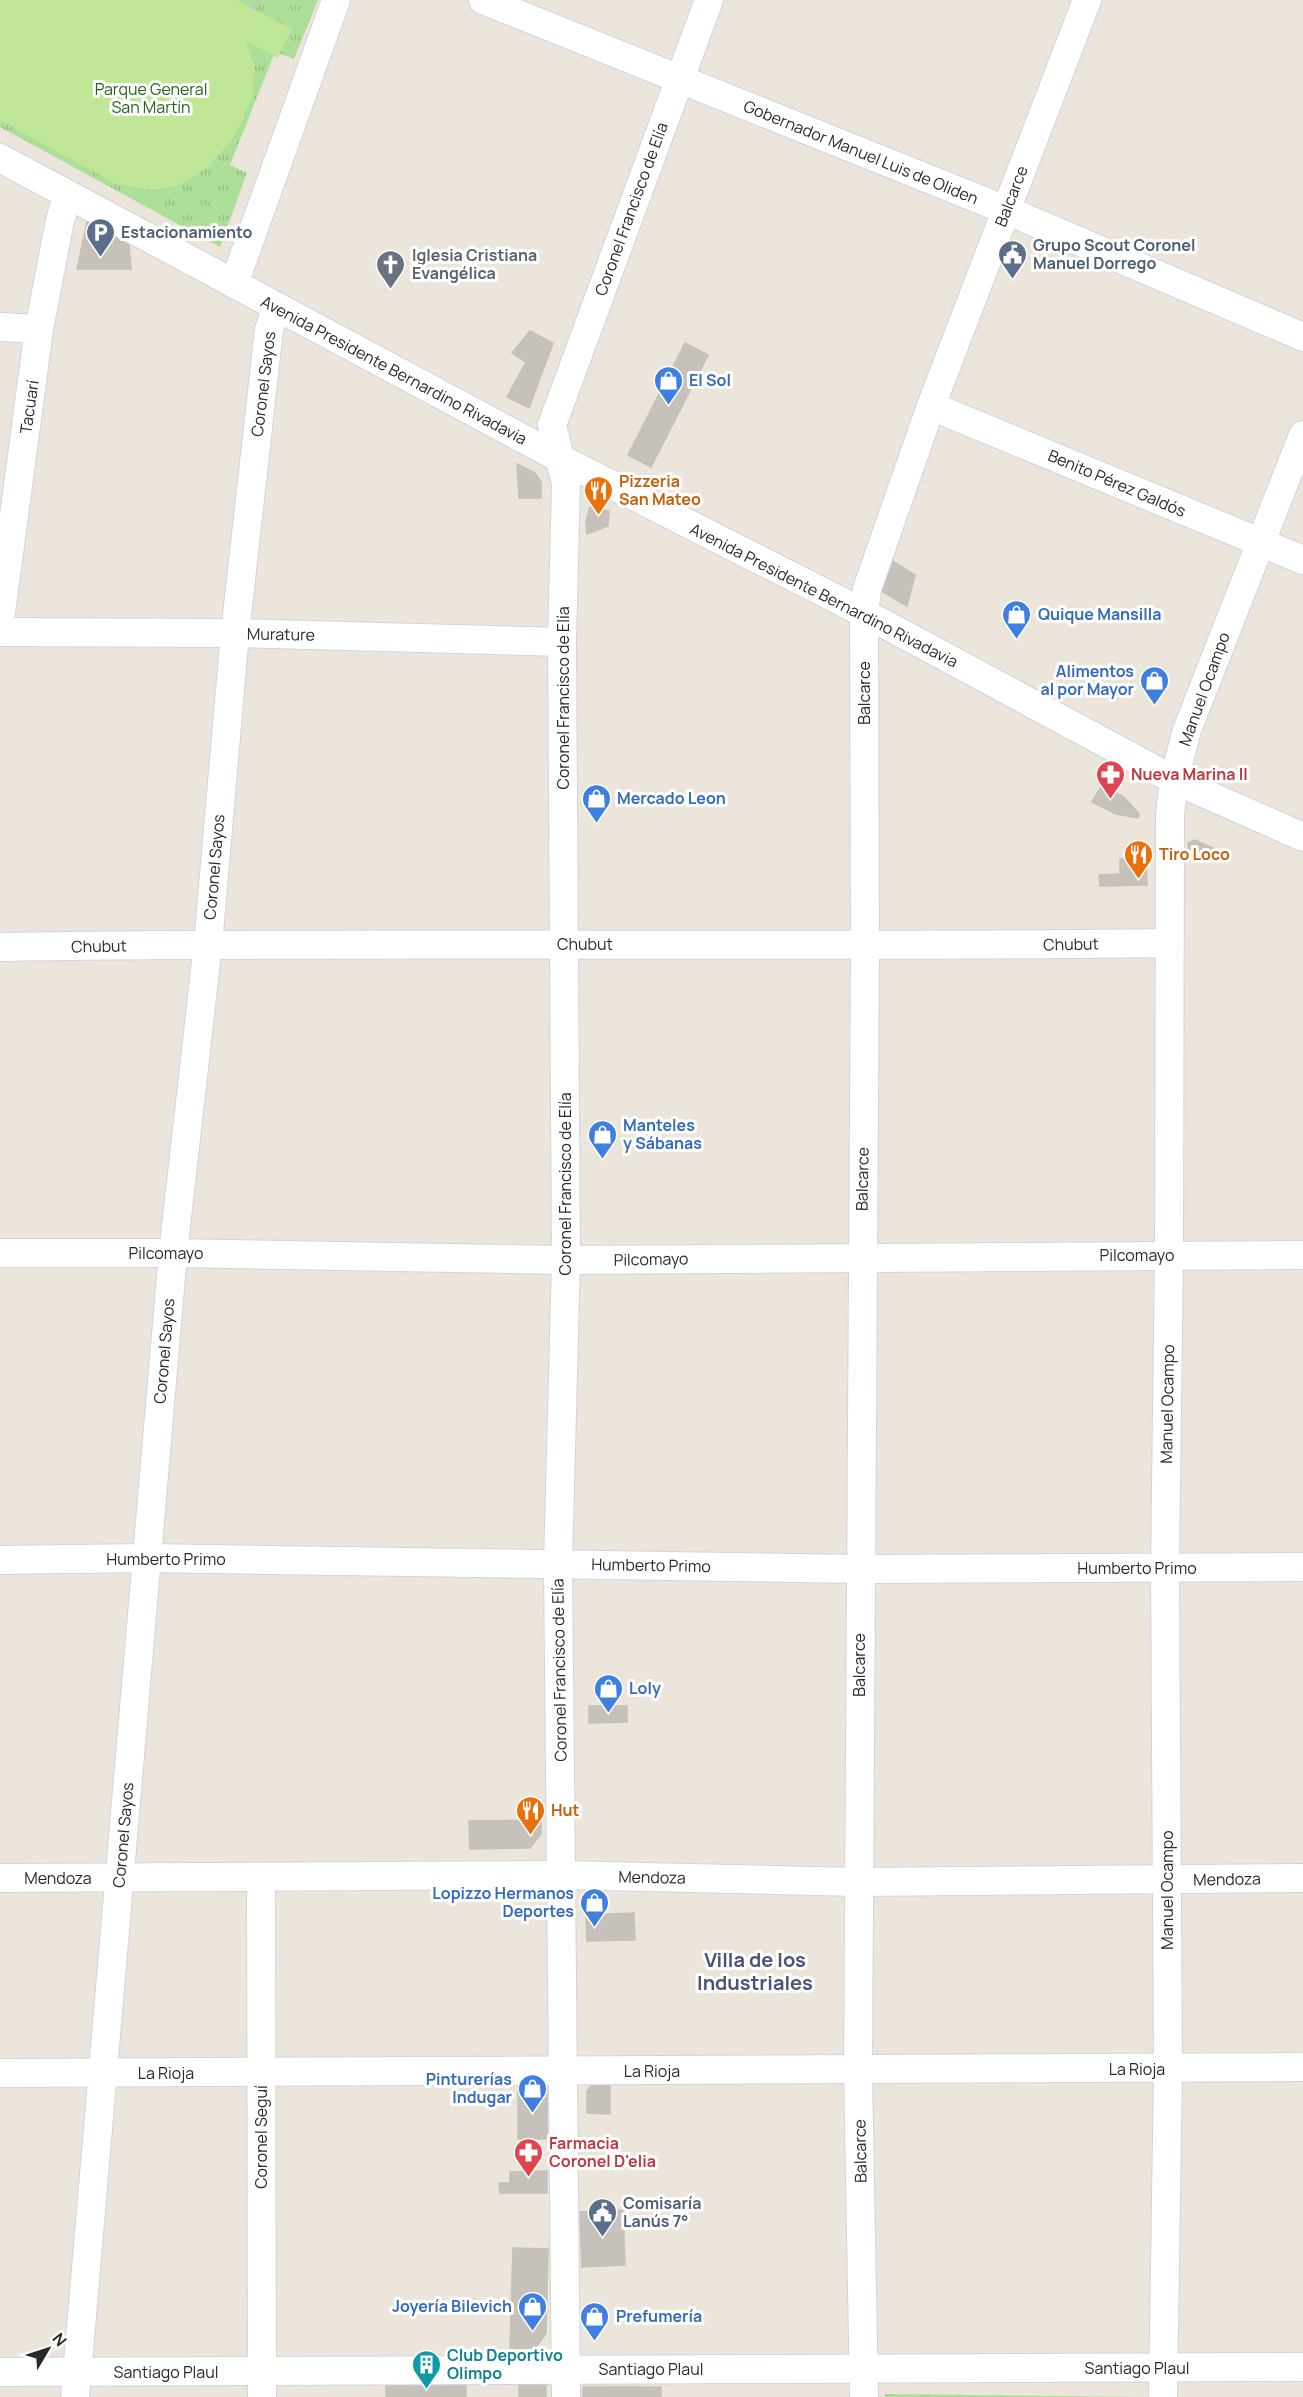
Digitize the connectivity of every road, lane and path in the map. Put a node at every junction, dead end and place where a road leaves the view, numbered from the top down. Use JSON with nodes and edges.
{"nodes":[{"id":1,"x":257,"y":0,"type":"edge"},
{"id":2,"x":336,"y":0,"type":"edge"},
{"id":3,"x":483,"y":0,"type":"edge"},
{"id":4,"x":709,"y":0,"type":"edge"},
{"id":5,"x":1087,"y":0,"type":"edge"},
{"id":6,"x":253,"y":9,"type":"dead end"},
{"id":7,"x":679,"y":79,"type":"junction"},
{"id":8,"x":0,"y":158,"type":"edge"},
{"id":9,"x":68,"y":195,"type":"junction"},
{"id":10,"x":1006,"y":210,"type":"junction"},
{"id":11,"x":234,"y":284,"type":"junction"},
{"id":12,"x":277,"y":308,"type":"junction"},
{"id":13,"x":0,"y":327,"type":"edge"},
{"id":14,"x":39,"y":329,"type":"junction"},
{"id":15,"x":1303,"y":337,"type":"edge"},
{"id":16,"x":931,"y":406,"type":"junction"},
{"id":17,"x":1303,"y":435,"type":"edge"},
{"id":18,"x":559,"y":458,"type":"junction"},
{"id":19,"x":1261,"y":543,"type":"junction"},
{"id":20,"x":1303,"y":560,"type":"edge"},
{"id":21,"x":864,"y":613,"type":"junction"},
{"id":22,"x":0,"y":620,"type":"edge"},
{"id":23,"x":0,"y":632,"type":"edge"},
{"id":24,"x":235,"y":633,"type":"junction"},
{"id":25,"x":562,"y":642,"type":"junction"},
{"id":26,"x":1174,"y":780,"type":"junction"},
{"id":27,"x":1303,"y":837,"type":"edge"},
{"id":28,"x":1169,"y":943,"type":"junction"},
{"id":29,"x":208,"y":944,"type":"junction"},
{"id":30,"x":564,"y":944,"type":"junction"},
{"id":31,"x":0,"y":947,"type":"edge"},
{"id":32,"x":865,"y":947,"type":"junction"},
{"id":33,"x":0,"y":1253,"type":"edge"},
{"id":34,"x":172,"y":1253,"type":"junction"},
{"id":35,"x":1169,"y":1254,"type":"junction"},
{"id":36,"x":1303,"y":1256,"type":"edge"},
{"id":37,"x":861,"y":1257,"type":"junction"},
{"id":38,"x":566,"y":1260,"type":"junction"},
{"id":39,"x":147,"y":1558,"type":"junction"},
{"id":40,"x":0,"y":1560,"type":"edge"},
{"id":41,"x":558,"y":1563,"type":"junction"},
{"id":42,"x":1303,"y":1567,"type":"edge"},
{"id":43,"x":1165,"y":1568,"type":"junction"},
{"id":44,"x":859,"y":1569,"type":"junction"},
{"id":45,"x":561,"y":1875,"type":"junction"},
{"id":46,"x":0,"y":1878,"type":"edge"},
{"id":47,"x":120,"y":1878,"type":"junction"},
{"id":48,"x":261,"y":1878,"type":"junction"},
{"id":49,"x":1303,"y":1878,"type":"edge"},
{"id":50,"x":1166,"y":1879,"type":"junction"},
{"id":51,"x":859,"y":1882,"type":"junction"},
{"id":52,"x":1303,"y":2067,"type":"edge"},
{"id":53,"x":1168,"y":2069,"type":"junction"},
{"id":54,"x":858,"y":2070,"type":"junction"},
{"id":55,"x":565,"y":2072,"type":"junction"},
{"id":56,"x":0,"y":2073,"type":"edge"},
{"id":57,"x":102,"y":2073,"type":"junction"},
{"id":58,"x":260,"y":2074,"type":"junction"},
{"id":59,"x":1303,"y":2367,"type":"edge"},
{"id":60,"x":864,"y":2368,"type":"junction"},
{"id":61,"x":1163,"y":2368,"type":"junction"},
{"id":62,"x":0,"y":2372,"type":"edge"},
{"id":63,"x":566,"y":2383,"type":"edge"},
{"id":64,"x":76,"y":2385,"type":"edge"},
{"id":65,"x":262,"y":2385,"type":"edge"},
{"id":66,"x":864,"y":2397,"type":"edge"},
{"id":67,"x":1163,"y":2397,"type":"edge"}],
"edges":[{"from":1,"to":6,"type":"path"},
{"from":2,"to":11,"type":"street"},
{"from":3,"to":7,"type":"street","name":"Gobernador Manuel Luis de Oliden"},
{"from":4,"to":7,"type":"street","name":"Coronel Francisco de Elía"},
{"from":5,"to":10,"type":"street","name":"Balcarce"},
{"from":7,"to":10,"type":"street","name":"Gobernador Manuel Luis de Oliden"},
{"from":7,"to":18,"type":"street","name":"Coronel Francisco de Elía"},
{"from":8,"to":9,"type":"street","name":"Avenida Presidente Bernardino Rivadavia"},
{"from":9,"to":11,"type":"street","name":"Avenida Presidente Bernardino Rivadavia"},
{"from":9,"to":14,"type":"street","name":"Tacuarí"},
{"from":10,"to":15,"type":"street","name":"Gobernador Manuel Luis de Oliden"},
{"from":10,"to":16,"type":"street","name":"Balcarce"},
{"from":11,"to":12,"type":"street","name":"Avenida Presidente Bernardino Rivadavia"},
{"from":12,"to":18,"type":"street","name":"Avenida Presidente Bernardino Rivadavia"},
{"from":12,"to":24,"type":"street","name":"Coronel Sayos"},
{"from":13,"to":14,"type":"street"},
{"from":14,"to":22,"type":"street","name":"Tacuarí"},
{"from":16,"to":19,"type":"street","name":"Benito Pérez Galdós"},
{"from":16,"to":21,"type":"street","name":"Balcarce"},
{"from":17,"to":19,"type":"street","name":"Manuel Ocampo"},
{"from":18,"to":21,"type":"street","name":"Avenida Presidente Bernardino Rivadavia"},
{"from":18,"to":25,"type":"street","name":"Coronel Francisco de Elía"},
{"from":19,"to":20,"type":"street","name":"Benito Pérez Galdós"},
{"from":19,"to":26,"type":"street","name":"Manuel Ocampo"},
{"from":21,"to":26,"type":"street","name":"Avenida Presidente Bernardino Rivadavia"},
{"from":21,"to":32,"type":"street","name":"Balcarce"},
{"from":23,"to":24,"type":"street","name":"Murature"},
{"from":24,"to":25,"type":"street","name":"Murature"},
{"from":24,"to":29,"type":"street","name":"Coronel Sayos"},
{"from":25,"to":30,"type":"street","name":"Coronel Francisco de Elía"},
{"from":26,"to":27,"type":"street","name":"Avenida Presidente Bernardino Rivadavia"},
{"from":26,"to":28,"type":"street","name":"Manuel Ocampo"},
{"from":28,"to":32,"type":"street","name":"Chubut"},
{"from":28,"to":35,"type":"street","name":"Manuel Ocampo"},
{"from":29,"to":30,"type":"street","name":"Chubut"},
{"from":29,"to":31,"type":"street","name":"Chubut"},
{"from":29,"to":34,"type":"street","name":"Coronel Sayos"},
{"from":30,"to":32,"type":"street","name":"Chubut"},
{"from":30,"to":38,"type":"street","name":"Coronel Francisco de Elía"},
{"from":32,"to":37,"type":"street","name":"Balcarce"},
{"from":33,"to":34,"type":"street","name":"Pilcomayo"},
{"from":34,"to":38,"type":"street","name":"Pilcomayo"},
{"from":34,"to":39,"type":"street","name":"Coronel Sayos"},
{"from":35,"to":36,"type":"street","name":"Pilcomayo"},
{"from":35,"to":37,"type":"street","name":"Pilcomayo"},
{"from":35,"to":43,"type":"street","name":"Manuel Ocampo"},
{"from":37,"to":38,"type":"street","name":"Pilcomayo"},
{"from":37,"to":44,"type":"street","name":"Balcarce"},
{"from":38,"to":41,"type":"street","name":"Coronel Francisco de Elía"},
{"from":39,"to":40,"type":"street","name":"Humberto Primo"},
{"from":39,"to":41,"type":"street","name":"Humberto Primo"},
{"from":39,"to":47,"type":"street","name":"Coronel Sayos"},
{"from":41,"to":44,"type":"street","name":"Humberto Primo"},
{"from":41,"to":45,"type":"street","name":"Coronel Francisco de Elía"},
{"from":42,"to":43,"type":"street","name":"Humberto Primo"},
{"from":43,"to":44,"type":"street","name":"Humberto Primo"},
{"from":43,"to":50,"type":"street","name":"Manuel Ocampo"},
{"from":44,"to":51,"type":"street","name":"Balcarce"},
{"from":45,"to":48,"type":"street","name":"Mendoza"},
{"from":45,"to":51,"type":"street","name":"Mendoza"},
{"from":45,"to":55,"type":"street","name":"Coronel Francisco de Elía"},
{"from":46,"to":47,"type":"street","name":"Mendoza"},
{"from":47,"to":48,"type":"street","name":"Mendoza"},
{"from":47,"to":57,"type":"street","name":"Coronel Sayos"},
{"from":48,"to":58,"type":"street","name":"Coronel Seguí"},
{"from":49,"to":50,"type":"street","name":"Mendoza"},
{"from":50,"to":51,"type":"street","name":"Mendoza"},
{"from":50,"to":53,"type":"street","name":"Manuel Ocampo"},
{"from":51,"to":54,"type":"street","name":"Balcarce"},
{"from":52,"to":53,"type":"street","name":"La Rioja"},
{"from":53,"to":54,"type":"street","name":"La Rioja"},
{"from":53,"to":61,"type":"street","name":"Manuel Ocampo"},
{"from":54,"to":55,"type":"street","name":"La Rioja"},
{"from":54,"to":60,"type":"street","name":"Balcarce"},
{"from":55,"to":58,"type":"street","name":"La Rioja"},
{"from":55,"to":63,"type":"street","name":"Coronel Francisco de Elía"},
{"from":56,"to":57,"type":"street","name":"La Rioja"},
{"from":57,"to":58,"type":"street","name":"La Rioja"},
{"from":57,"to":64,"type":"street","name":"Coronel Sayos"},
{"from":58,"to":65,"type":"street","name":"Coronel Seguí"},
{"from":59,"to":61,"type":"street","name":"Santiago Plaul"},
{"from":60,"to":61,"type":"street","name":"Santiago Plaul"},
{"from":60,"to":63,"type":"street","name":"Santiago Plaul"},
{"from":60,"to":66,"type":"street","name":"Balcarce"},
{"from":61,"to":67,"type":"street","name":"Manuel Ocampo"},
{"from":62,"to":64,"type":"street","name":"Santiago Plaul"},
{"from":63,"to":65,"type":"street","name":"Santiago Plaul"},
{"from":64,"to":65,"type":"street","name":"Santiago Plaul"}]}
